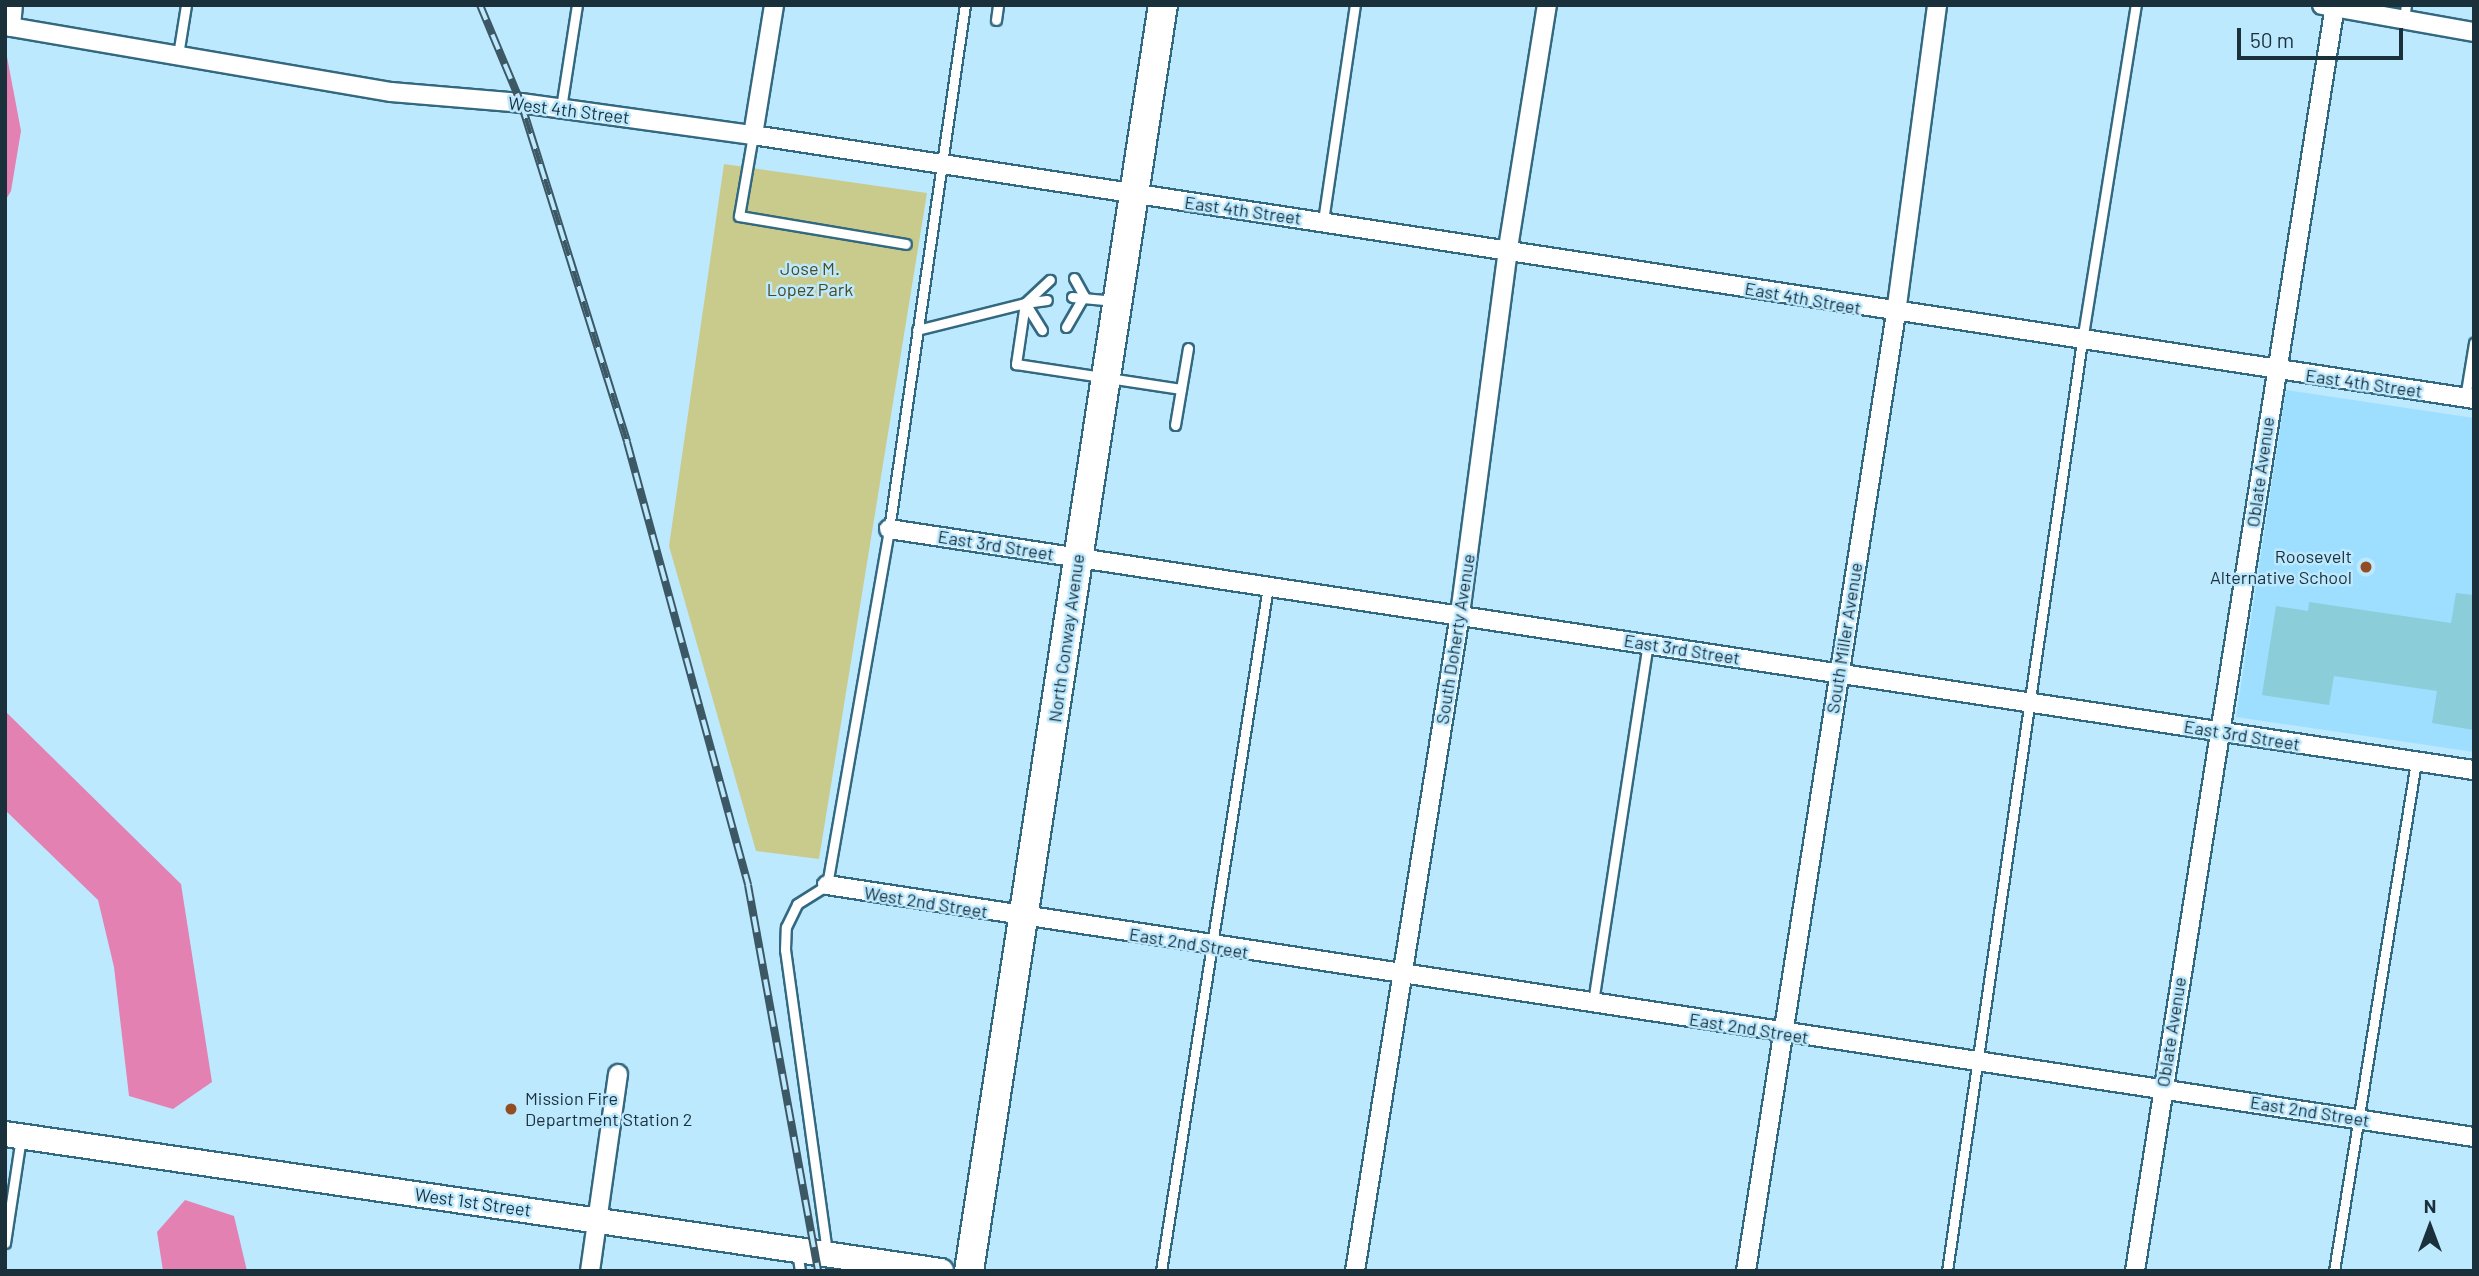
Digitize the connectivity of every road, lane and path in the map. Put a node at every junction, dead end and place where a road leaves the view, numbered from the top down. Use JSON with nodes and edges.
{"nodes":[{"id":1,"x":13,"y":5,"type":"edge"},
{"id":2,"x":186,"y":5,"type":"edge"},
{"id":3,"x":577,"y":5,"type":"edge"},
{"id":4,"x":774,"y":5,"type":"edge"},
{"id":5,"x":965,"y":5,"type":"edge"},
{"id":6,"x":998,"y":5,"type":"edge"},
{"id":7,"x":1163,"y":5,"type":"edge"},
{"id":8,"x":1355,"y":5,"type":"edge"},
{"id":9,"x":1547,"y":5,"type":"edge"},
{"id":10,"x":1937,"y":5,"type":"edge"},
{"id":11,"x":2136,"y":5,"type":"edge"},
{"id":12,"x":2330,"y":6,"type":"edge"},
{"id":13,"x":2405,"y":12,"type":"edge"},
{"id":14,"x":996,"y":20,"type":"dead end"},
{"id":15,"x":8,"y":26,"type":"edge"},
{"id":16,"x":2474,"y":32,"type":"edge"},
{"id":17,"x":178,"y":55,"type":"junction"},
{"id":18,"x":562,"y":108,"type":"junction"},
{"id":19,"x":753,"y":135,"type":"junction"},
{"id":20,"x":941,"y":164,"type":"junction"},
{"id":21,"x":1133,"y":194,"type":"junction"},
{"id":22,"x":1323,"y":221,"type":"junction"},
{"id":23,"x":906,"y":244,"type":"dead end"},
{"id":24,"x":1508,"y":248,"type":"junction"},
{"id":25,"x":1074,"y":278,"type":"dead end"},
{"id":26,"x":1050,"y":280,"type":"dead end"},
{"id":27,"x":1084,"y":296,"type":"junction"},
{"id":28,"x":1072,"y":297,"type":"dead end"},
{"id":29,"x":1047,"y":300,"type":"dead end"},
{"id":30,"x":1116,"y":301,"type":"junction"},
{"id":31,"x":1024,"y":303,"type":"junction"},
{"id":32,"x":1895,"y":313,"type":"junction"},
{"id":33,"x":1066,"y":327,"type":"dead end"},
{"id":34,"x":917,"y":330,"type":"junction"},
{"id":35,"x":1042,"y":330,"type":"dead end"},
{"id":36,"x":2082,"y":341,"type":"junction"},
{"id":37,"x":2474,"y":343,"type":"edge"},
{"id":38,"x":1188,"y":348,"type":"dead end"},
{"id":39,"x":2274,"y":369,"type":"junction"},
{"id":40,"x":1106,"y":375,"type":"junction"},
{"id":41,"x":1181,"y":388,"type":"junction"},
{"id":42,"x":2470,"y":398,"type":"edge"},
{"id":43,"x":1175,"y":425,"type":"dead end"},
{"id":44,"x":889,"y":529,"type":"junction"},
{"id":45,"x":1078,"y":558,"type":"junction"},
{"id":46,"x":1268,"y":586,"type":"junction"},
{"id":47,"x":1460,"y":614,"type":"junction"},
{"id":48,"x":1648,"y":643,"type":"junction"},
{"id":49,"x":1839,"y":673,"type":"junction"},
{"id":50,"x":2031,"y":703,"type":"junction"},
{"id":51,"x":2222,"y":733,"type":"junction"},
{"id":52,"x":2416,"y":762,"type":"junction"},
{"id":53,"x":2474,"y":770,"type":"edge"},
{"id":54,"x":827,"y":885,"type":"junction"},
{"id":55,"x":1025,"y":918,"type":"junction"},
{"id":56,"x":1212,"y":946,"type":"junction"},
{"id":57,"x":1401,"y":974,"type":"junction"},
{"id":58,"x":1593,"y":1004,"type":"junction"},
{"id":59,"x":1782,"y":1033,"type":"junction"},
{"id":60,"x":1978,"y":1061,"type":"junction"},
{"id":61,"x":618,"y":1074,"type":"dead end"},
{"id":62,"x":2162,"y":1087,"type":"junction"},
{"id":63,"x":2358,"y":1118,"type":"junction"},
{"id":64,"x":13,"y":1136,"type":"edge"},
{"id":65,"x":2474,"y":1137,"type":"edge"},
{"id":66,"x":599,"y":1220,"type":"junction"},
{"id":67,"x":5,"y":1243,"type":"edge"},
{"id":68,"x":827,"y":1255,"type":"junction"},
{"id":69,"x":798,"y":1260,"type":"edge"},
{"id":70,"x":590,"y":1271,"type":"edge"},
{"id":71,"x":942,"y":1271,"type":"edge"},
{"id":72,"x":969,"y":1271,"type":"edge"},
{"id":73,"x":1161,"y":1271,"type":"edge"},
{"id":74,"x":1355,"y":1271,"type":"edge"},
{"id":75,"x":1746,"y":1271,"type":"edge"},
{"id":76,"x":1947,"y":1271,"type":"edge"},
{"id":77,"x":2135,"y":1271,"type":"edge"},
{"id":78,"x":2334,"y":1271,"type":"edge"}],
"edges":[{"from":1,"to":15,"type":"street"},
{"from":2,"to":17,"type":"lane"},
{"from":3,"to":18,"type":"lane"},
{"from":4,"to":19,"type":"street"},
{"from":5,"to":20,"type":"lane"},
{"from":6,"to":14,"type":"lane"},
{"from":7,"to":21,"type":"main road","name":"North Conway Avenue"},
{"from":8,"to":22,"type":"lane"},
{"from":9,"to":24,"type":"street","name":"South Doherty Avenue"},
{"from":10,"to":32,"type":"street","name":"South Miller Avenue"},
{"from":11,"to":36,"type":"lane"},
{"from":12,"to":13,"type":"street"},
{"from":12,"to":39,"type":"street","name":"Oblate Avenue"},
{"from":13,"to":16,"type":"street"},
{"from":15,"to":17,"type":"street","name":"West 4th Street"},
{"from":17,"to":18,"type":"street","name":"West 4th Street"},
{"from":18,"to":19,"type":"street","name":"West 4th Street"},
{"from":19,"to":20,"type":"street","name":"West 4th Street"},
{"from":19,"to":23,"type":"lane"},
{"from":20,"to":21,"type":"street","name":"West 4th Street"},
{"from":20,"to":34,"type":"lane"},
{"from":21,"to":22,"type":"street","name":"East 4th Street"},
{"from":21,"to":30,"type":"main road","name":"North Conway Avenue"},
{"from":22,"to":24,"type":"street","name":"East 4th Street"},
{"from":24,"to":32,"type":"street","name":"East 4th Street"},
{"from":24,"to":47,"type":"street","name":"South Doherty Avenue"},
{"from":25,"to":27,"type":"lane"},
{"from":26,"to":31,"type":"lane"},
{"from":27,"to":28,"type":"lane"},
{"from":27,"to":30,"type":"lane"},
{"from":27,"to":33,"type":"lane"},
{"from":29,"to":31,"type":"lane"},
{"from":30,"to":40,"type":"main road","name":"North Conway Avenue"},
{"from":31,"to":34,"type":"lane"},
{"from":31,"to":35,"type":"lane"},
{"from":31,"to":40,"type":"lane"},
{"from":32,"to":36,"type":"street","name":"East 4th Street"},
{"from":32,"to":49,"type":"street","name":"South Miller Avenue"},
{"from":34,"to":44,"type":"lane"},
{"from":36,"to":39,"type":"street","name":"East 4th Street"},
{"from":36,"to":50,"type":"lane"},
{"from":37,"to":42,"type":"lane"},
{"from":38,"to":41,"type":"lane"},
{"from":39,"to":42,"type":"street","name":"East 4th Street"},
{"from":39,"to":51,"type":"street","name":"Oblate Avenue"},
{"from":40,"to":41,"type":"lane"},
{"from":40,"to":45,"type":"main road","name":"North Conway Avenue"},
{"from":41,"to":43,"type":"lane"},
{"from":44,"to":45,"type":"street","name":"East 3rd Street"},
{"from":44,"to":54,"type":"lane"},
{"from":45,"to":46,"type":"street","name":"East 3rd Street"},
{"from":45,"to":55,"type":"main road","name":"North Conway Avenue"},
{"from":46,"to":47,"type":"street","name":"East 3rd Street"},
{"from":46,"to":56,"type":"lane"},
{"from":47,"to":48,"type":"street","name":"East 3rd Street"},
{"from":47,"to":57,"type":"street","name":"South Doherty Avenue"},
{"from":48,"to":49,"type":"street","name":"East 3rd Street"},
{"from":48,"to":58,"type":"lane"},
{"from":49,"to":50,"type":"street","name":"East 3rd Street"},
{"from":49,"to":59,"type":"street","name":"South Miller Avenue"},
{"from":50,"to":51,"type":"street","name":"East 3rd Street"},
{"from":50,"to":60,"type":"lane"},
{"from":51,"to":52,"type":"street","name":"East 3rd Street"},
{"from":51,"to":62,"type":"street","name":"Oblate Avenue"},
{"from":52,"to":53,"type":"street","name":"East 3rd Street"},
{"from":52,"to":63,"type":"lane"},
{"from":54,"to":55,"type":"street","name":"West 2nd Street"},
{"from":54,"to":68,"type":"lane"},
{"from":55,"to":56,"type":"street","name":"East 2nd Street"},
{"from":55,"to":72,"type":"main road","name":"North Conway Avenue"},
{"from":56,"to":57,"type":"street","name":"East 2nd Street"},
{"from":56,"to":73,"type":"lane"},
{"from":57,"to":58,"type":"street","name":"East 2nd Street"},
{"from":57,"to":74,"type":"street","name":"South Doherty Avenue"},
{"from":58,"to":59,"type":"street","name":"East 2nd Street"},
{"from":59,"to":60,"type":"street","name":"East 2nd Street"},
{"from":59,"to":75,"type":"street","name":"South Miller Avenue"},
{"from":60,"to":62,"type":"street","name":"East 2nd Street"},
{"from":60,"to":76,"type":"lane"},
{"from":61,"to":66,"type":"street"},
{"from":62,"to":63,"type":"street","name":"East 2nd Street"},
{"from":62,"to":77,"type":"street","name":"Oblate Avenue"},
{"from":63,"to":65,"type":"street","name":"East 2nd Street"},
{"from":63,"to":78,"type":"lane"},
{"from":64,"to":66,"type":"street","name":"West 1st Street"},
{"from":64,"to":67,"type":"lane"},
{"from":66,"to":69,"type":"street","name":"West 1st Street"},
{"from":66,"to":70,"type":"street"},
{"from":68,"to":69,"type":"street","name":"West 1st Street"},
{"from":68,"to":71,"type":"street","name":"West 1st Street"}]}
